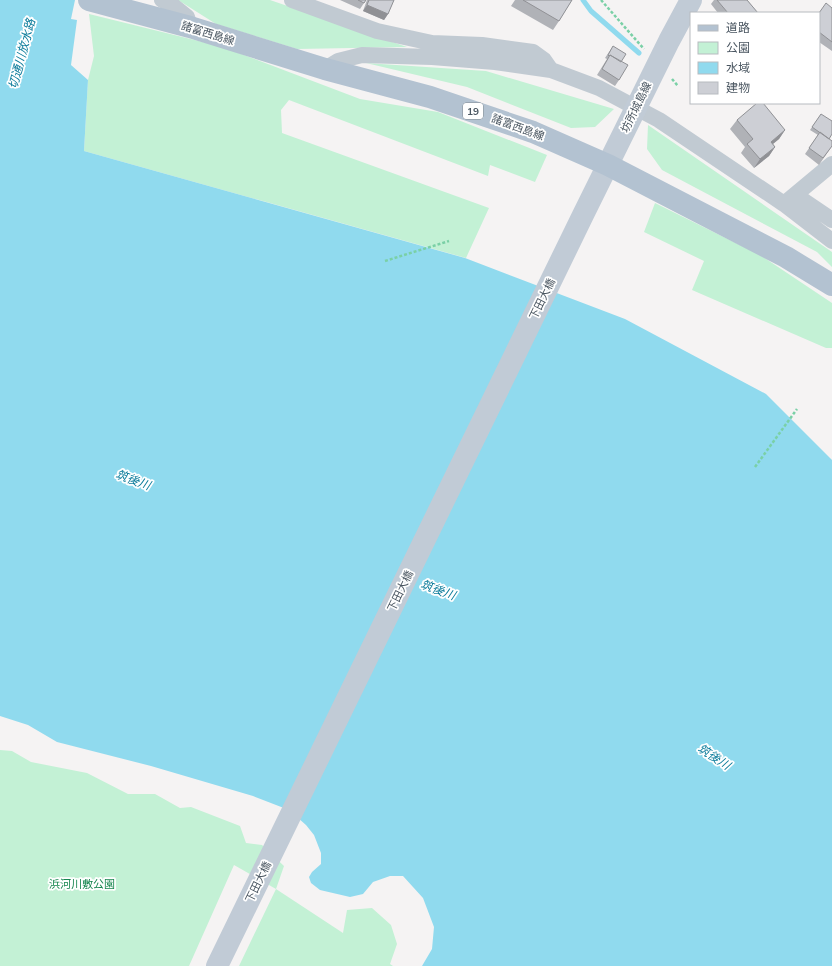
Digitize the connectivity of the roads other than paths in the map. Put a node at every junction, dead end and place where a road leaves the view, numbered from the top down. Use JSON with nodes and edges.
{"nodes":[{"id":1,"x":89,"y":0,"type":"edge"},
{"id":2,"x":162,"y":0,"type":"edge"},
{"id":3,"x":292,"y":0,"type":"edge"},
{"id":4,"x":691,"y":0,"type":"edge"},
{"id":5,"x":190,"y":27,"type":"junction"},
{"id":6,"x":325,"y":69,"type":"junction"},
{"id":7,"x":551,"y":70,"type":"junction"},
{"id":8,"x":832,"y":164,"type":"edge"},
{"id":9,"x":608,"y":165,"type":"junction"},
{"id":10,"x":790,"y":200,"type":"junction"},
{"id":11,"x":583,"y":215,"type":"joint"},
{"id":12,"x":832,"y":220,"type":"edge"},
{"id":13,"x":832,"y":241,"type":"edge"},
{"id":14,"x":832,"y":285,"type":"edge"},
{"id":15,"x":217,"y":966,"type":"edge"}],
"edges":[{"from":1,"to":5,"type":"main road","name":"諸富西島線","number":"19"},
{"from":2,"to":5,"type":"street"},
{"from":3,"to":7,"type":"street"},
{"from":4,"to":9,"type":"main road","name":"坊所城島線"},
{"from":5,"to":6,"type":"main road","name":"諸富西島線","number":"19"},
{"from":6,"to":7,"type":"street"},
{"from":6,"to":9,"type":"main road","name":"諸富西島線","number":"19"},
{"from":7,"to":10,"type":"street"},
{"from":8,"to":10,"type":"street"},
{"from":9,"to":11,"type":"main road","name":"坊所城島線"},
{"from":9,"to":14,"type":"main road","name":"諸富西島線","number":"19"},
{"from":10,"to":12,"type":"street"},
{"from":10,"to":13,"type":"street"},
{"from":11,"to":15,"type":"main road","name":"下田大橋"}]}
